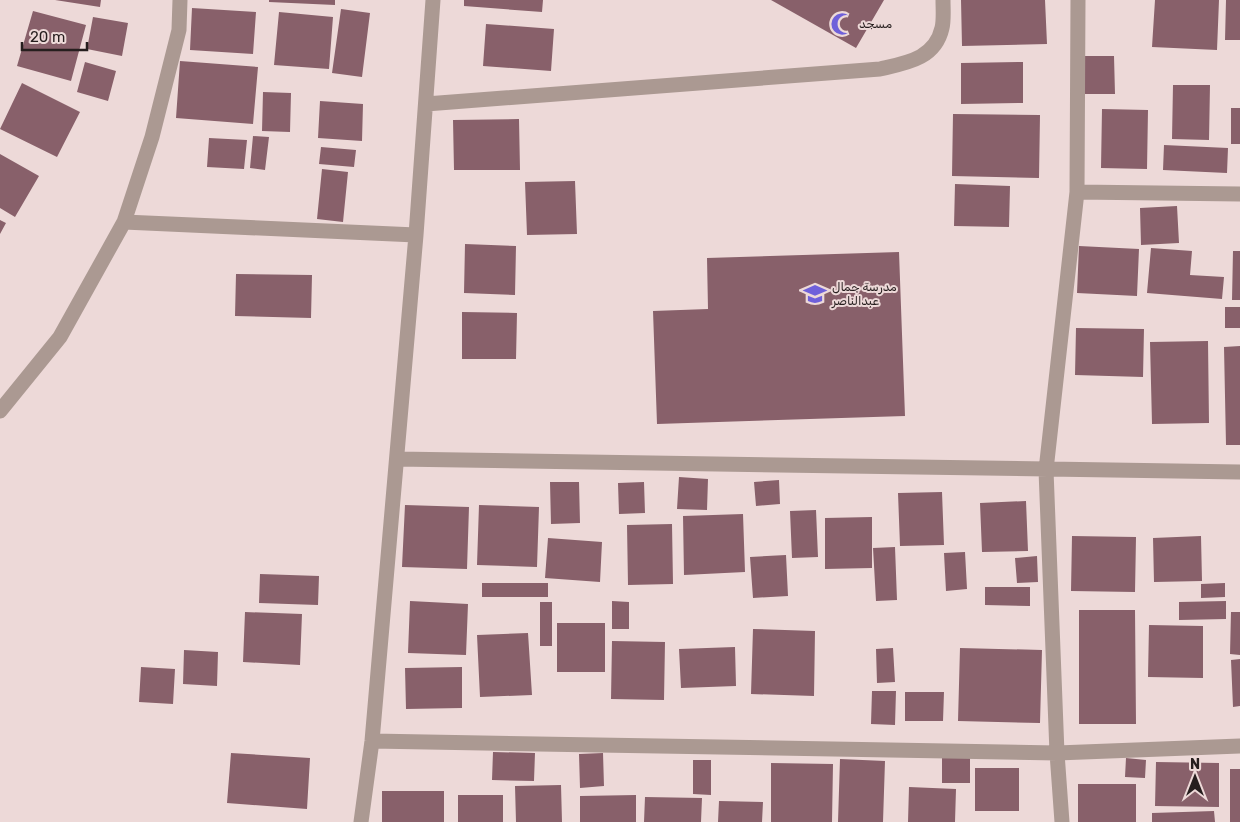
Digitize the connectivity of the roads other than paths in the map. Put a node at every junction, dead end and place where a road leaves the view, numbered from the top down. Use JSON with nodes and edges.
{"nodes":[{"id":1,"x":180,"y":0,"type":"edge"},
{"id":2,"x":433,"y":0,"type":"edge"},
{"id":3,"x":943,"y":0,"type":"edge"},
{"id":4,"x":1078,"y":0,"type":"edge"},
{"id":5,"x":426,"y":104,"type":"junction"},
{"id":6,"x":1077,"y":192,"type":"junction"},
{"id":7,"x":1240,"y":194,"type":"edge"},
{"id":8,"x":124,"y":222,"type":"junction"},
{"id":9,"x":416,"y":235,"type":"junction"},
{"id":10,"x":0,"y":411,"type":"edge"},
{"id":11,"x":397,"y":459,"type":"junction"},
{"id":12,"x":1046,"y":470,"type":"junction"},
{"id":13,"x":1240,"y":472,"type":"edge"},
{"id":14,"x":372,"y":741,"type":"junction"},
{"id":15,"x":1240,"y":746,"type":"edge"},
{"id":16,"x":1057,"y":753,"type":"junction"},
{"id":17,"x":361,"y":822,"type":"edge"},
{"id":18,"x":1062,"y":822,"type":"edge"}],
"edges":[{"from":1,"to":8,"type":"street"},
{"from":2,"to":5,"type":"street"},
{"from":3,"to":5,"type":"street"},
{"from":4,"to":6,"type":"street"},
{"from":5,"to":9,"type":"street"},
{"from":6,"to":7,"type":"street"},
{"from":6,"to":12,"type":"street"},
{"from":8,"to":9,"type":"street"},
{"from":8,"to":10,"type":"street"},
{"from":9,"to":11,"type":"street"},
{"from":11,"to":12,"type":"street"},
{"from":11,"to":14,"type":"street"},
{"from":12,"to":13,"type":"street"},
{"from":12,"to":16,"type":"street"},
{"from":14,"to":16,"type":"street"},
{"from":14,"to":17,"type":"street"},
{"from":15,"to":16,"type":"street"},
{"from":16,"to":18,"type":"street"}]}
